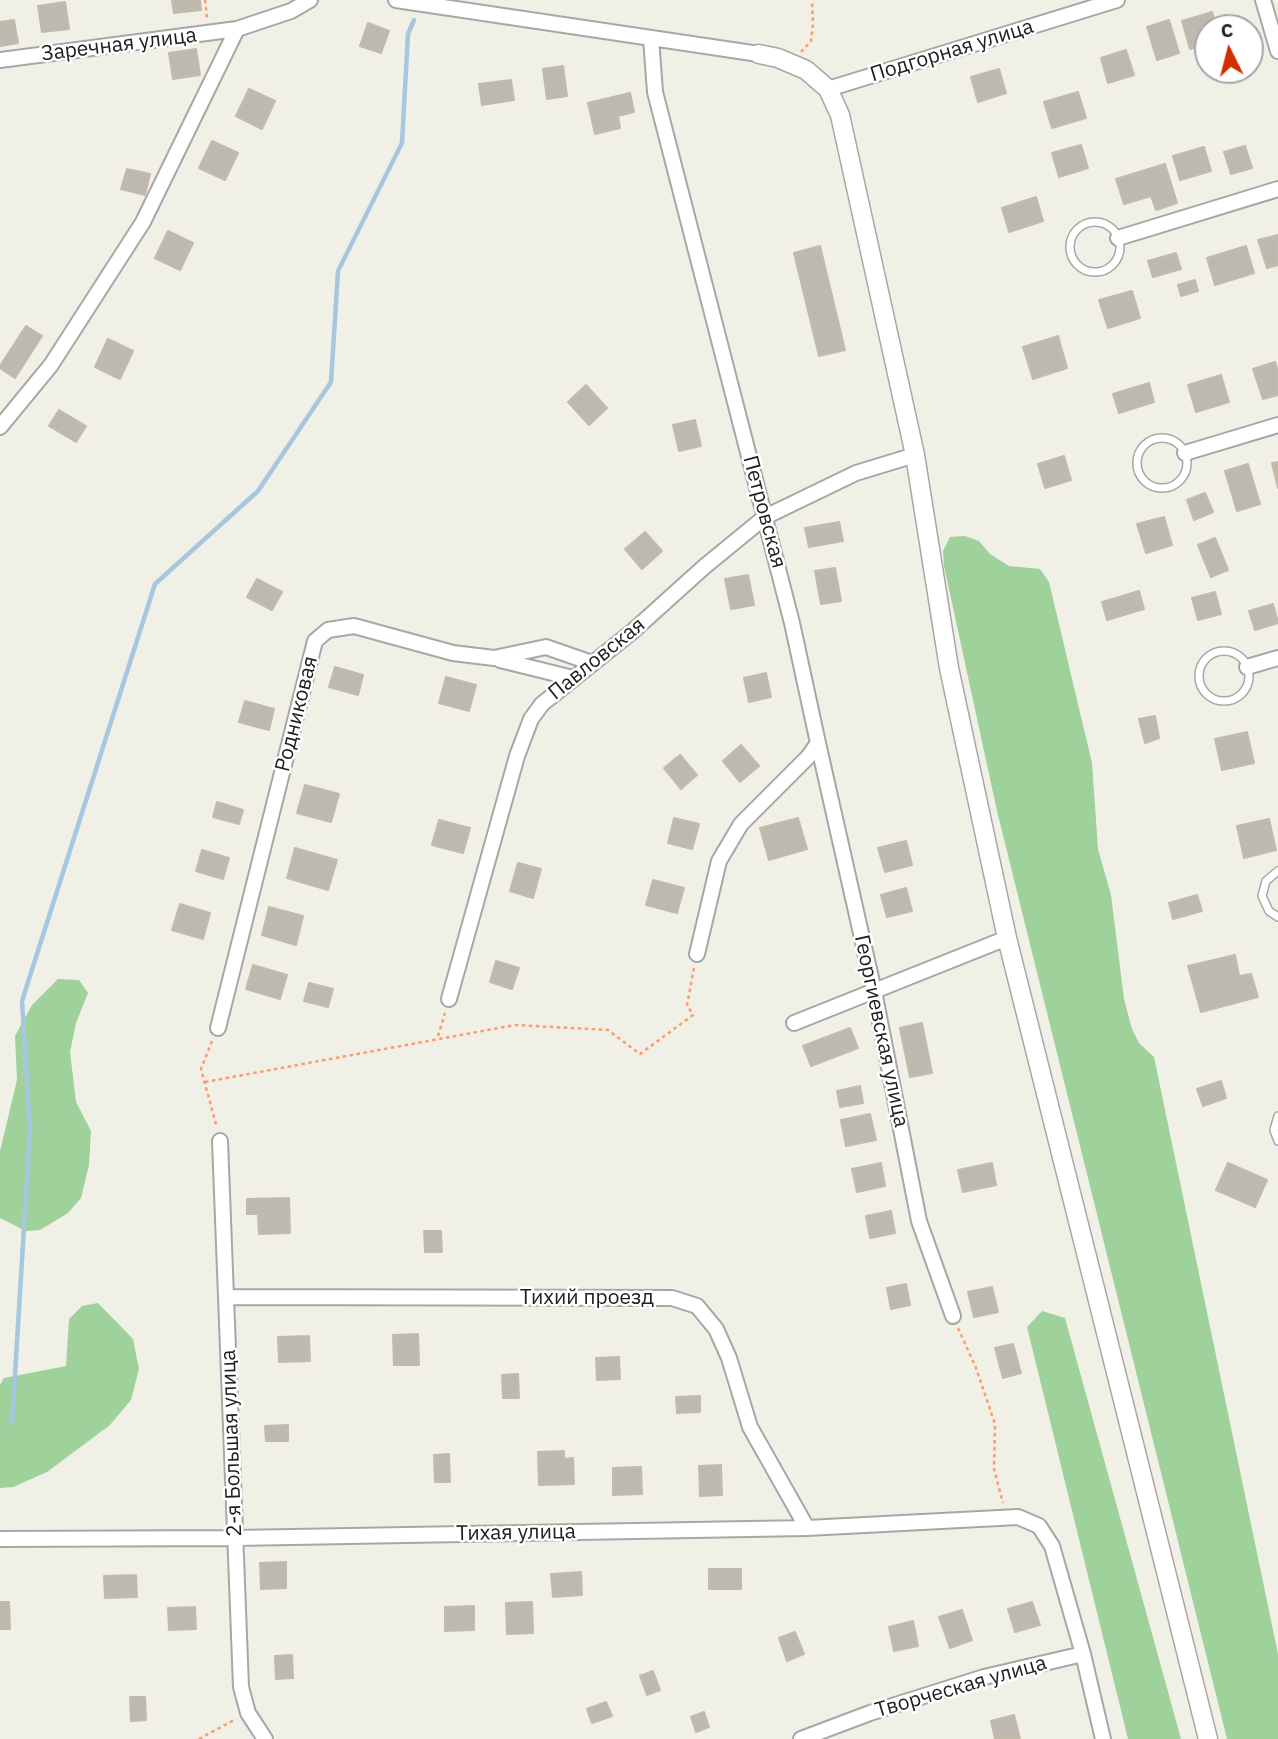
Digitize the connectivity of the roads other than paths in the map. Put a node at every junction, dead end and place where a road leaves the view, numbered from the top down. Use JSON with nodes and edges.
{"nodes":[{"id":1,"x":310,"y":0,"type":"edge"},
{"id":2,"x":396,"y":0,"type":"edge"},
{"id":3,"x":1117,"y":0,"type":"edge"},
{"id":4,"x":1263,"y":0,"type":"edge"},
{"id":5,"x":1088,"y":4,"type":"edge"},
{"id":6,"x":237,"y":29,"type":"junction"},
{"id":7,"x":651,"y":38,"type":"junction"},
{"id":8,"x":1278,"y":51,"type":"edge"},
{"id":9,"x":759,"y":54,"type":"joint"},
{"id":10,"x":0,"y":60,"type":"edge"},
{"id":11,"x":828,"y":89,"type":"junction"},
{"id":12,"x":1278,"y":189,"type":"edge"},
{"id":13,"x":1118,"y":238,"type":"junction"},
{"id":14,"x":1278,"y":425,"type":"edge"},
{"id":15,"x":0,"y":427,"type":"edge"},
{"id":16,"x":1185,"y":453,"type":"junction"},
{"id":17,"x":915,"y":455,"type":"junction"},
{"id":18,"x":765,"y":517,"type":"junction"},
{"id":19,"x":494,"y":658,"type":"junction"},
{"id":20,"x":1278,"y":658,"type":"edge"},
{"id":21,"x":592,"y":663,"type":"junction"},
{"id":22,"x":1247,"y":667,"type":"junction"},
{"id":23,"x":573,"y":678,"type":"junction"},
{"id":24,"x":818,"y":743,"type":"junction"},
{"id":25,"x":1278,"y":871,"type":"edge"},
{"id":26,"x":1278,"y":917,"type":"edge"},
{"id":27,"x":1007,"y":938,"type":"junction"},
{"id":28,"x":697,"y":954,"type":"road end"},
{"id":29,"x":874,"y":991,"type":"junction"},
{"id":30,"x":449,"y":999,"type":"road end"},
{"id":31,"x":794,"y":1023,"type":"dead end"},
{"id":32,"x":218,"y":1028,"type":"road end"},
{"id":33,"x":1278,"y":1116,"type":"edge"},
{"id":34,"x":220,"y":1141,"type":"road end"},
{"id":35,"x":1278,"y":1141,"type":"edge"},
{"id":36,"x":226,"y":1297,"type":"junction"},
{"id":37,"x":953,"y":1316,"type":"road end"},
{"id":38,"x":807,"y":1528,"type":"junction"},
{"id":39,"x":235,"y":1538,"type":"junction"},
{"id":40,"x":0,"y":1539,"type":"edge"},
{"id":41,"x":1083,"y":1654,"type":"junction"},
{"id":42,"x":265,"y":1739,"type":"edge"},
{"id":43,"x":801,"y":1739,"type":"edge"},
{"id":44,"x":1103,"y":1739,"type":"edge"},
{"id":45,"x":1208,"y":1739,"type":"edge"}],
"edges":[{"from":1,"to":6,"type":"street","name":"Заречная улица"},
{"from":2,"to":7,"type":"street"},
{"from":3,"to":5,"type":"street","name":"Подгорная улица"},
{"from":4,"to":8,"type":"street"},
{"from":5,"to":11,"type":"street","name":"Подгорная улица"},
{"from":6,"to":10,"type":"street","name":"Заречная улица"},
{"from":6,"to":15,"type":"street"},
{"from":7,"to":9,"type":"street"},
{"from":7,"to":18,"type":"street","name":"Петровская"},
{"from":9,"to":11,"type":"street"},
{"from":11,"to":17,"type":"street"},
{"from":12,"to":13,"type":"street"},
{"from":13,"to":13,"type":"lane"},
{"from":14,"to":16,"type":"street"},
{"from":16,"to":16,"type":"lane"},
{"from":17,"to":18,"type":"street","name":"Павловская"},
{"from":17,"to":27,"type":"street"},
{"from":18,"to":21,"type":"street","name":"Павловская"},
{"from":18,"to":24,"type":"street","name":"Петровская"},
{"from":19,"to":21,"type":"street","name":"Родниковая"},
{"from":19,"to":23,"type":"street"},
{"from":19,"to":32,"type":"street","name":"Родниковая"},
{"from":20,"to":22,"type":"street"},
{"from":21,"to":23,"type":"street","name":"Павловская"},
{"from":22,"to":22,"type":"lane"},
{"from":23,"to":30,"type":"street","name":"Павловская"},
{"from":24,"to":28,"type":"street"},
{"from":24,"to":29,"type":"street","name":"Георгиевская улица"},
{"from":25,"to":26,"type":"lane"},
{"from":27,"to":29,"type":"street"},
{"from":27,"to":45,"type":"street"},
{"from":29,"to":31,"type":"street"},
{"from":29,"to":37,"type":"street","name":"Георгиевская улица"},
{"from":33,"to":35,"type":"lane"},
{"from":34,"to":36,"type":"street","name":"2-я Большая улица"},
{"from":36,"to":38,"type":"street","name":"Тихий проезд"},
{"from":36,"to":39,"type":"street","name":"2-я Большая улица"},
{"from":38,"to":39,"type":"street","name":"Тихая улица"},
{"from":38,"to":41,"type":"street","name":"Тихая улица"},
{"from":39,"to":40,"type":"street","name":"Тихая улица"},
{"from":39,"to":42,"type":"street","name":"2-я Большая улица"},
{"from":41,"to":43,"type":"street","name":"Творческая улица"},
{"from":41,"to":44,"type":"street"}]}
